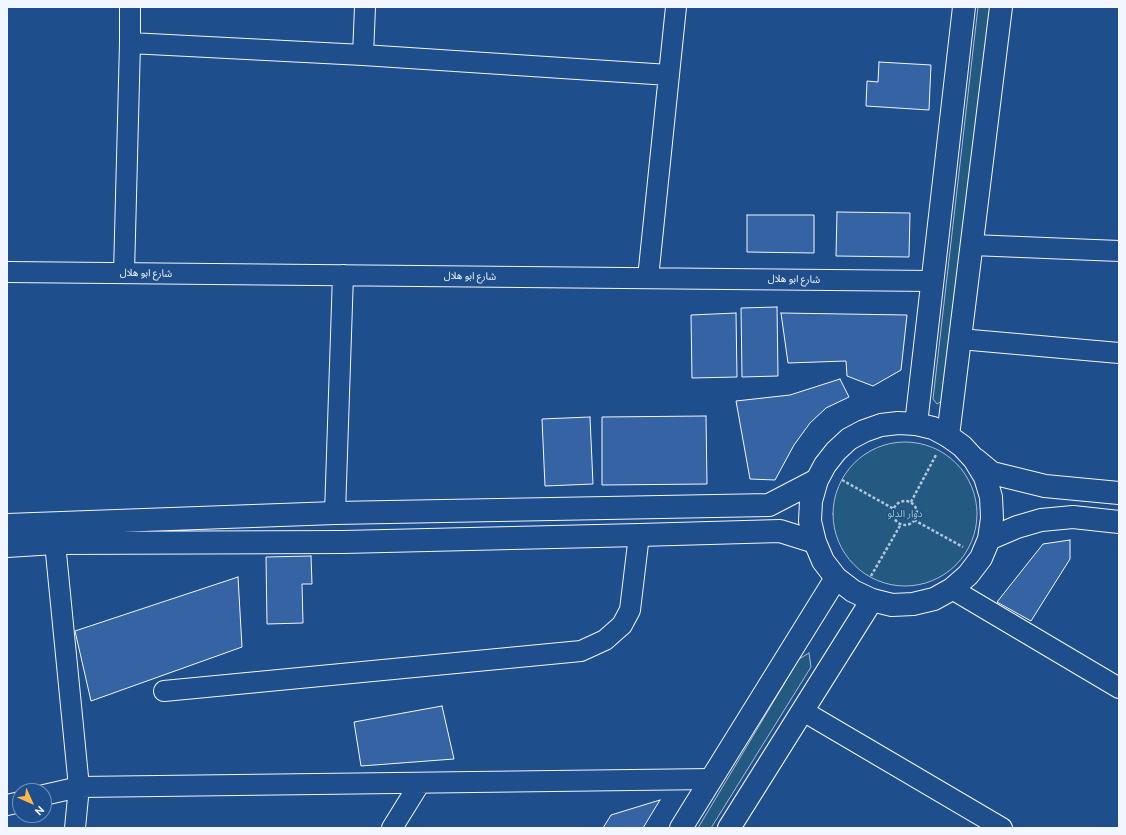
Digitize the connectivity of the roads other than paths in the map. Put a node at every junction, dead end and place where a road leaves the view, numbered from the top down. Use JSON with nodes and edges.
{"nodes":[{"id":1,"x":130,"y":7,"type":"edge"},
{"id":2,"x":365,"y":7,"type":"edge"},
{"id":3,"x":676,"y":7,"type":"edge"},
{"id":4,"x":964,"y":7,"type":"edge"},
{"id":5,"x":1001,"y":7,"type":"edge"},
{"id":6,"x":130,"y":42,"type":"junction"},
{"id":7,"x":363,"y":55,"type":"junction"},
{"id":8,"x":669,"y":75,"type":"junction"},
{"id":9,"x":972,"y":245,"type":"junction"},
{"id":10,"x":1119,"y":251,"type":"edge"},
{"id":11,"x":7,"y":272,"type":"edge"},
{"id":12,"x":124,"y":273,"type":"junction"},
{"id":13,"x":343,"y":275,"type":"junction"},
{"id":14,"x":648,"y":278,"type":"junction"},
{"id":15,"x":933,"y":280,"type":"junction"},
{"id":16,"x":960,"y":339,"type":"junction"},
{"id":17,"x":1119,"y":354,"type":"edge"},
{"id":18,"x":916,"y":424,"type":"junction"},
{"id":19,"x":944,"y":443,"type":"junction"},
{"id":20,"x":974,"y":459,"type":"junction"},
{"id":21,"x":817,"y":480,"type":"junction"},
{"id":22,"x":1119,"y":493,"type":"edge"},
{"id":23,"x":335,"y":513,"type":"junction"},
{"id":24,"x":1119,"y":522,"type":"edge"},
{"id":25,"x":7,"y":525,"type":"edge"},
{"id":26,"x":639,"y":535,"type":"junction"},
{"id":27,"x":989,"y":539,"type":"junction"},
{"id":28,"x":815,"y":542,"type":"junction"},
{"id":29,"x":55,"y":543,"type":"junction"},
{"id":30,"x":7,"y":546,"type":"edge"},
{"id":31,"x":836,"y":578,"type":"junction"},
{"id":32,"x":952,"y":589,"type":"junction"},
{"id":33,"x":872,"y":600,"type":"junction"},
{"id":34,"x":1119,"y":688,"type":"edge"},
{"id":35,"x":164,"y":691,"type":"dead end"},
{"id":36,"x":802,"y":710,"type":"junction"},
{"id":37,"x":712,"y":779,"type":"junction"},
{"id":38,"x":420,"y":783,"type":"junction"},
{"id":39,"x":79,"y":787,"type":"junction"},
{"id":40,"x":52,"y":793,"type":"edge"},
{"id":41,"x":75,"y":828,"type":"edge"},
{"id":42,"x":392,"y":828,"type":"edge"},
{"id":43,"x":681,"y":828,"type":"edge"},
{"id":44,"x":729,"y":828,"type":"edge"},
{"id":45,"x":1002,"y":828,"type":"edge"}],
"edges":[{"from":1,"to":6,"type":"street"},
{"from":2,"to":7,"type":"street"},
{"from":3,"to":8,"type":"street"},
{"from":4,"to":15,"type":"street"},
{"from":5,"to":9,"type":"street"},
{"from":6,"to":7,"type":"street"},
{"from":6,"to":12,"type":"street"},
{"from":7,"to":8,"type":"street"},
{"from":8,"to":14,"type":"street"},
{"from":9,"to":10,"type":"street"},
{"from":9,"to":16,"type":"street"},
{"from":11,"to":12,"type":"street","name":"شارع ابو هلال"},
{"from":12,"to":13,"type":"street","name":"شارع ابو هلال"},
{"from":13,"to":14,"type":"street","name":"شارع ابو هلال"},
{"from":13,"to":23,"type":"street"},
{"from":14,"to":15,"type":"street","name":"شارع ابو هلال"},
{"from":15,"to":18,"type":"street"},
{"from":16,"to":17,"type":"street"},
{"from":16,"to":19,"type":"street"},
{"from":18,"to":19,"type":"street"},
{"from":18,"to":21,"type":"street"},
{"from":19,"to":20,"type":"street"},
{"from":20,"to":22,"type":"street"},
{"from":20,"to":27,"type":"street"},
{"from":21,"to":23,"type":"street"},
{"from":21,"to":28,"type":"street"},
{"from":23,"to":25,"type":"street"},
{"from":24,"to":27,"type":"street"},
{"from":26,"to":28,"type":"street"},
{"from":26,"to":29,"type":"street"},
{"from":26,"to":35,"type":"street"},
{"from":27,"to":32,"type":"street"},
{"from":28,"to":31,"type":"street"},
{"from":29,"to":30,"type":"street"},
{"from":29,"to":39,"type":"street"},
{"from":31,"to":33,"type":"street"},
{"from":31,"to":37,"type":"street"},
{"from":32,"to":33,"type":"street"},
{"from":32,"to":34,"type":"street"},
{"from":33,"to":36,"type":"street"},
{"from":36,"to":44,"type":"street"},
{"from":36,"to":45,"type":"street"},
{"from":37,"to":38,"type":"street"},
{"from":37,"to":43,"type":"street"},
{"from":38,"to":39,"type":"street"},
{"from":38,"to":42,"type":"street"},
{"from":39,"to":40,"type":"street"},
{"from":39,"to":41,"type":"street"}]}
